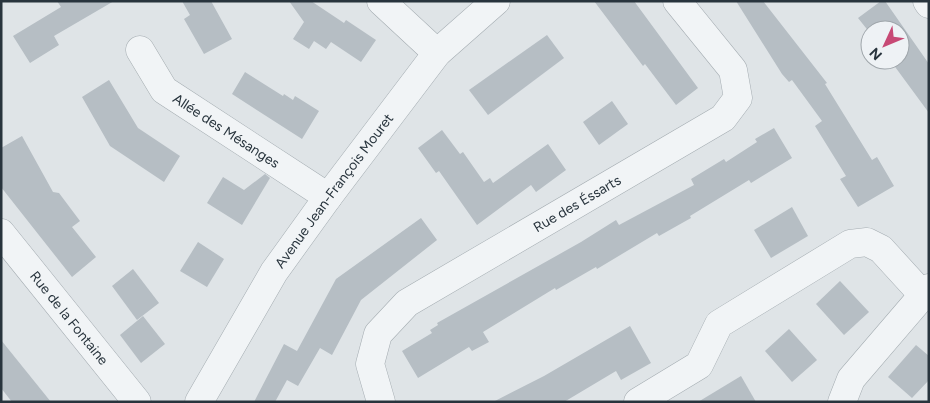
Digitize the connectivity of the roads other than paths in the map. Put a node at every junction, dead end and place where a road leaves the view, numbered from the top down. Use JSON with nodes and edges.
{"nodes":[{"id":1,"x":381,"y":1,"type":"edge"},
{"id":2,"x":496,"y":1,"type":"edge"},
{"id":3,"x":677,"y":1,"type":"edge"},
{"id":4,"x":140,"y":50,"type":"dead end"},
{"id":5,"x":437,"y":52,"type":"junction"},
{"id":6,"x":328,"y":198,"type":"junction"},
{"id":7,"x":1,"y":233,"type":"edge"},
{"id":8,"x":926,"y":291,"type":"edge"},
{"id":9,"x":137,"y":402,"type":"edge"},
{"id":10,"x":198,"y":402,"type":"edge"},
{"id":11,"x":381,"y":402,"type":"edge"},
{"id":12,"x":638,"y":402,"type":"edge"},
{"id":13,"x":842,"y":402,"type":"edge"}],
"edges":[{"from":1,"to":5,"type":"street"},
{"from":2,"to":5,"type":"street","name":"Avenue Jean-François Mouret"},
{"from":3,"to":11,"type":"street","name":"Rue des Éssarts"},
{"from":4,"to":6,"type":"street","name":"Allée des Mésanges"},
{"from":5,"to":6,"type":"street","name":"Avenue Jean-François Mouret"},
{"from":6,"to":10,"type":"street","name":"Avenue Jean-François Mouret"},
{"from":7,"to":9,"type":"street","name":"Rue de la Fontaine"},
{"from":8,"to":12,"type":"street"},
{"from":8,"to":13,"type":"street"}]}
